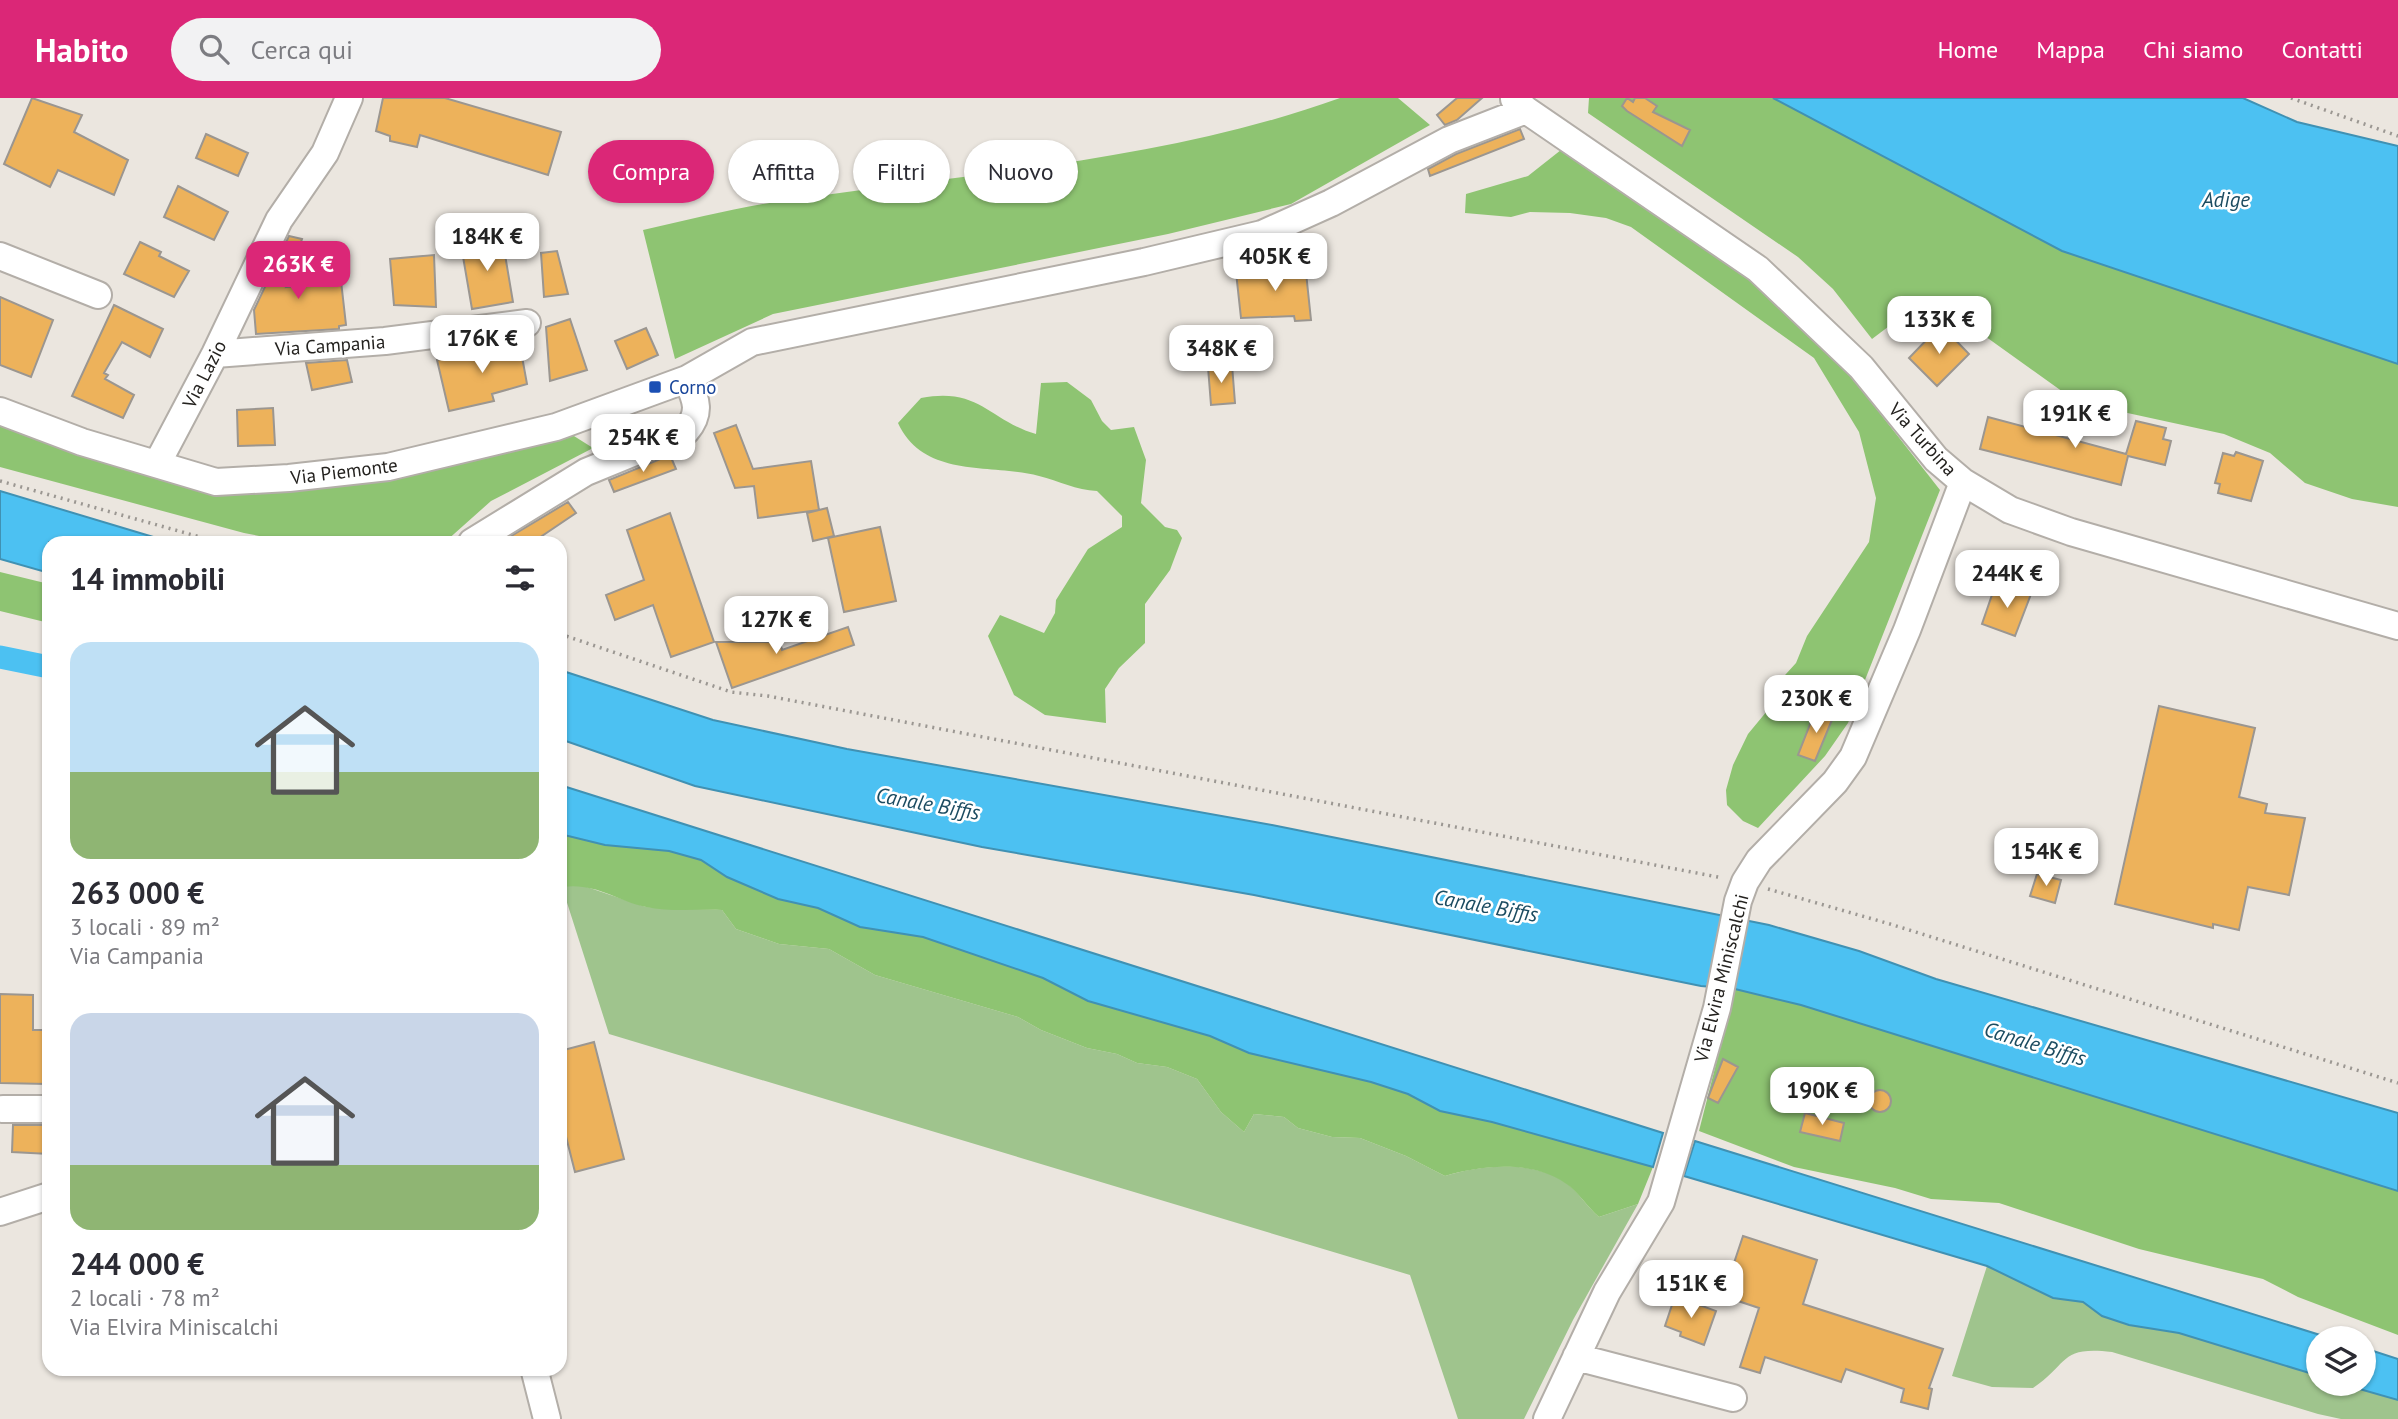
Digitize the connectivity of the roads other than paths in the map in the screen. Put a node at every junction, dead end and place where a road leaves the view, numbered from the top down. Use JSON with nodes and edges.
{"nodes":[{"id":1,"x":349,"y":98,"type":"edge"},
{"id":2,"x":1519,"y":104,"type":"edge"},
{"id":3,"x":0,"y":256,"type":"edge"},
{"id":4,"x":98,"y":295,"type":"dead end"},
{"id":5,"x":527,"y":323,"type":"dead end"},
{"id":6,"x":215,"y":354,"type":"junction"},
{"id":7,"x":687,"y":379,"type":"junction"},
{"id":8,"x":0,"y":411,"type":"edge"},
{"id":9,"x":157,"y":464,"type":"junction"},
{"id":10,"x":1963,"y":482,"type":"junction"},
{"id":11,"x":482,"y":536,"type":"edge"},
{"id":12,"x":2398,"y":626,"type":"edge"},
{"id":13,"x":42,"y":1109,"type":"edge"},
{"id":14,"x":3,"y":1110,"type":"dead end"},
{"id":15,"x":42,"y":1198,"type":"edge"},
{"id":16,"x":0,"y":1212,"type":"edge"},
{"id":17,"x":1576,"y":1357,"type":"junction"},
{"id":18,"x":536,"y":1376,"type":"edge"},
{"id":19,"x":1733,"y":1398,"type":"dead end"},
{"id":20,"x":547,"y":1419,"type":"edge"},
{"id":21,"x":1547,"y":1419,"type":"edge"}],
"edges":[{"from":1,"to":6,"type":"street","name":"Via Lazio"},
{"from":2,"to":7,"type":"street","name":"Via Piemonte"},
{"from":2,"to":10,"type":"street","name":"Via Turbina"},
{"from":3,"to":4,"type":"street"},
{"from":5,"to":6,"type":"street","name":"Via Campania"},
{"from":6,"to":9,"type":"street","name":"Via Lazio"},
{"from":7,"to":9,"type":"street","name":"Via Piemonte"},
{"from":7,"to":11,"type":"street"},
{"from":8,"to":9,"type":"street","name":"Via Piemonte"},
{"from":10,"to":12,"type":"street","name":"Via Turbina"},
{"from":10,"to":17,"type":"street","name":"Via Elvira Miniscalchi"},
{"from":13,"to":14,"type":"street"},
{"from":15,"to":16,"type":"street"},
{"from":17,"to":19,"type":"street"},
{"from":17,"to":21,"type":"street","name":"Via Elvira Miniscalchi"},
{"from":18,"to":20,"type":"street"}]}
